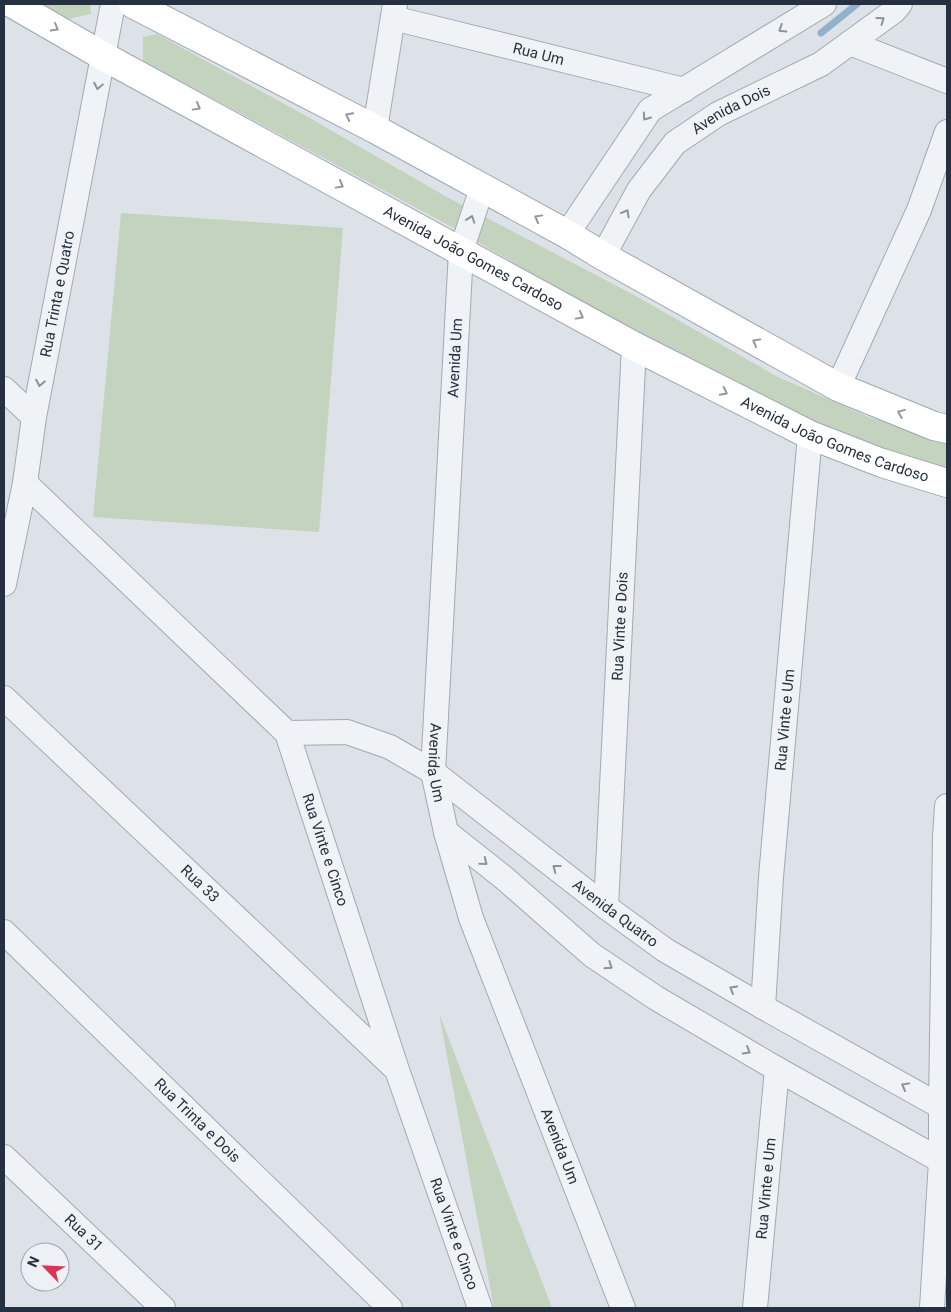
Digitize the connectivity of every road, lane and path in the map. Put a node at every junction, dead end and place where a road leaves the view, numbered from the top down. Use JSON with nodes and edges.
{"nodes":[{"id":1,"x":13,"y":4,"type":"edge"},
{"id":2,"x":113,"y":4,"type":"edge"},
{"id":3,"x":133,"y":4,"type":"edge"},
{"id":4,"x":824,"y":4,"type":"edge"},
{"id":5,"x":900,"y":4,"type":"edge"},
{"id":6,"x":394,"y":11,"type":"edge"},
{"id":7,"x":850,"y":43,"type":"junction"},
{"id":8,"x":103,"y":56,"type":"junction"},
{"id":9,"x":947,"y":81,"type":"edge"},
{"id":10,"x":684,"y":90,"type":"junction"},
{"id":11,"x":375,"y":129,"type":"junction"},
{"id":12,"x":947,"y":132,"type":"edge"},
{"id":13,"x":482,"y":188,"type":"junction"},
{"id":14,"x":567,"y":234,"type":"junction"},
{"id":15,"x":461,"y":251,"type":"junction"},
{"id":16,"x":603,"y":256,"type":"junction"},
{"id":17,"x":634,"y":346,"type":"junction"},
{"id":18,"x":838,"y":387,"type":"junction"},
{"id":19,"x":4,"y":389,"type":"edge"},
{"id":20,"x":34,"y":417,"type":"junction"},
{"id":21,"x":947,"y":429,"type":"edge"},
{"id":22,"x":810,"y":435,"type":"junction"},
{"id":23,"x":25,"y":483,"type":"junction"},
{"id":24,"x":947,"y":483,"type":"edge"},
{"id":25,"x":4,"y":584,"type":"edge"},
{"id":26,"x":4,"y":698,"type":"edge"},
{"id":27,"x":286,"y":733,"type":"junction"},
{"id":28,"x":434,"y":772,"type":"junction"},
{"id":29,"x":947,"y":806,"type":"edge"},
{"id":30,"x":446,"y":832,"type":"junction"},
{"id":31,"x":946,"y":837,"type":"edge"},
{"id":32,"x":606,"y":907,"type":"junction"},
{"id":33,"x":4,"y":932,"type":"edge"},
{"id":34,"x":763,"y":1007,"type":"junction"},
{"id":35,"x":777,"y":1069,"type":"junction"},
{"id":36,"x":397,"y":1070,"type":"junction"},
{"id":37,"x":944,"y":1108,"type":"edge"},
{"id":38,"x":4,"y":1157,"type":"edge"},
{"id":39,"x":944,"y":1162,"type":"edge"},
{"id":40,"x":163,"y":1308,"type":"edge"},
{"id":41,"x":390,"y":1308,"type":"edge"},
{"id":42,"x":480,"y":1308,"type":"edge"},
{"id":43,"x":623,"y":1308,"type":"edge"},
{"id":44,"x":755,"y":1308,"type":"edge"},
{"id":45,"x":932,"y":1308,"type":"edge"}],
"edges":[{"from":1,"to":8,"type":"main road","name":"Avenida João Gomes Cardoso","one_way":true},
{"from":2,"to":8,"type":"street","name":"Rua Trinta e Quatro"},
{"from":11,"to":3,"type":"main road","one_way":true},
{"from":4,"to":10,"type":"street","one_way":true},
{"from":7,"to":5,"type":"street","name":"Avenida Dois","one_way":true},
{"from":6,"to":10,"type":"street","name":"Rua Um"},
{"from":6,"to":11,"type":"street"},
{"from":7,"to":9,"type":"street"},
{"from":16,"to":7,"type":"street","name":"Avenida Dois","one_way":true},
{"from":8,"to":15,"type":"main road","name":"Avenida João Gomes Cardoso","one_way":true},
{"from":8,"to":20,"type":"street","name":"Rua Trinta e Quatro","one_way":true},
{"from":10,"to":14,"type":"street","one_way":true},
{"from":11,"to":13,"type":"main road"},
{"from":12,"to":18,"type":"street"},
{"from":14,"to":13,"type":"main road","one_way":true},
{"from":15,"to":13,"type":"street","name":"Avenida Um","one_way":true},
{"from":14,"to":16,"type":"main road"},
{"from":15,"to":17,"type":"main road","name":"Avenida João Gomes Cardoso","one_way":true},
{"from":15,"to":28,"type":"street","name":"Avenida Um"},
{"from":18,"to":16,"type":"main road","one_way":true},
{"from":17,"to":22,"type":"main road","name":"Avenida João Gomes Cardoso","one_way":true},
{"from":17,"to":32,"type":"street","name":"Rua Vinte e Dois"},
{"from":21,"to":18,"type":"main road","one_way":true},
{"from":19,"to":20,"type":"street"},
{"from":20,"to":23,"type":"street","name":"Rua Trinta e Quatro"},
{"from":22,"to":24,"type":"main road","name":"Avenida João Gomes Cardoso"},
{"from":22,"to":34,"type":"street","name":"Rua Vinte e Um"},
{"from":23,"to":25,"type":"street","name":"Rua Trinta e Quatro"},
{"from":23,"to":27,"type":"street","name":"Rua Vinte e Cinco"},
{"from":26,"to":36,"type":"street","name":"Rua 33"},
{"from":27,"to":28,"type":"street","name":"Avenida Quatro"},
{"from":27,"to":36,"type":"street","name":"Rua Vinte e Cinco"},
{"from":28,"to":30,"type":"street","name":"Avenida Um"},
{"from":32,"to":28,"type":"street","name":"Avenida Quatro","one_way":true},
{"from":29,"to":31,"type":"street"},
{"from":30,"to":35,"type":"street","one_way":true},
{"from":30,"to":43,"type":"street","name":"Avenida Um"},
{"from":31,"to":37,"type":"street"},
{"from":34,"to":32,"type":"street","name":"Avenida Quatro","one_way":true},
{"from":33,"to":41,"type":"street","name":"Rua Trinta e Dois"},
{"from":37,"to":34,"type":"street","name":"Avenida Quatro","one_way":true},
{"from":35,"to":39,"type":"street"},
{"from":35,"to":44,"type":"street","name":"Rua Vinte e Um"},
{"from":36,"to":42,"type":"street","name":"Rua Vinte e Cinco"},
{"from":37,"to":39,"type":"street"},
{"from":38,"to":40,"type":"street","name":"Rua 31"},
{"from":39,"to":45,"type":"street"}]}
